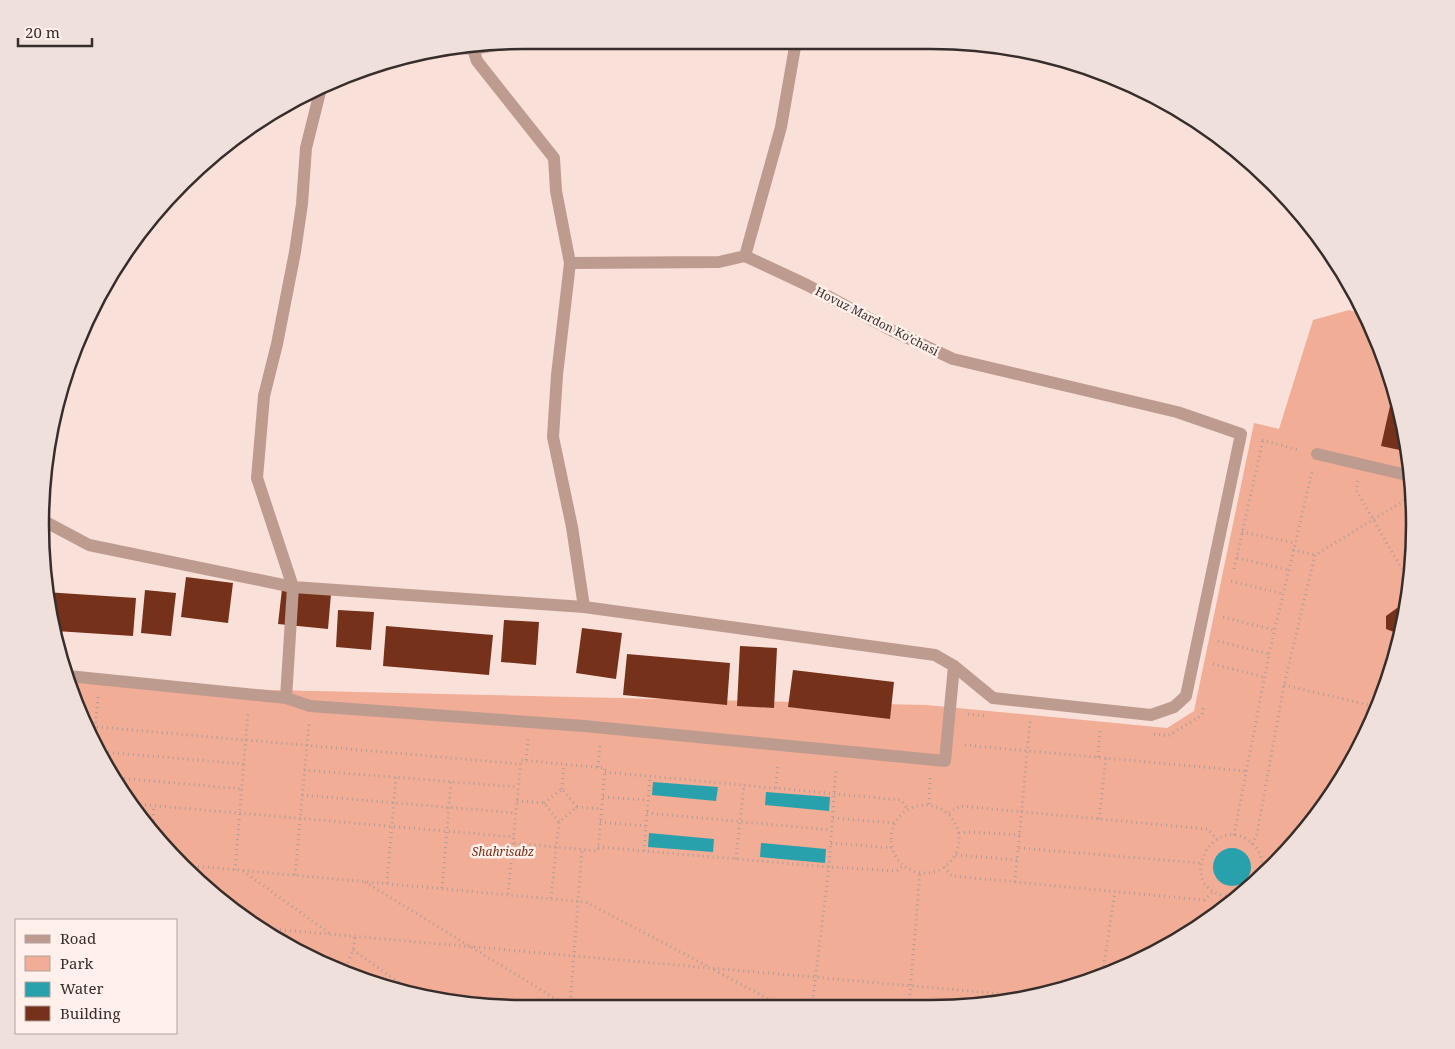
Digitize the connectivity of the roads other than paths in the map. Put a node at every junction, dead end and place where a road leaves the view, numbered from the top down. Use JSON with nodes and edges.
{"nodes":[{"id":1,"x":795,"y":49,"type":"edge"},
{"id":2,"x":470,"y":52,"type":"edge"},
{"id":3,"x":319,"y":96,"type":"edge"},
{"id":4,"x":745,"y":256,"type":"junction"},
{"id":5,"x":570,"y":263,"type":"junction"},
{"id":6,"x":1317,"y":454,"type":"road end"},
{"id":7,"x":1403,"y":474,"type":"edge"},
{"id":8,"x":49,"y":524,"type":"edge"},
{"id":9,"x":293,"y":587,"type":"junction"},
{"id":10,"x":584,"y":607,"type":"junction"},
{"id":11,"x":954,"y":666,"type":"junction"},
{"id":12,"x":74,"y":677,"type":"edge"},
{"id":13,"x":286,"y":698,"type":"junction"}],
"edges":[{"from":1,"to":4,"type":"street"},
{"from":2,"to":5,"type":"street"},
{"from":3,"to":9,"type":"street"},
{"from":4,"to":5,"type":"street"},
{"from":4,"to":11,"type":"street","name":"Hovuz Mardon Ko’chasi"},
{"from":5,"to":10,"type":"street"},
{"from":6,"to":7,"type":"street"},
{"from":8,"to":9,"type":"street"},
{"from":9,"to":10,"type":"street"},
{"from":9,"to":13,"type":"street"},
{"from":10,"to":11,"type":"street"},
{"from":11,"to":13,"type":"street"},
{"from":12,"to":13,"type":"street"}]}
